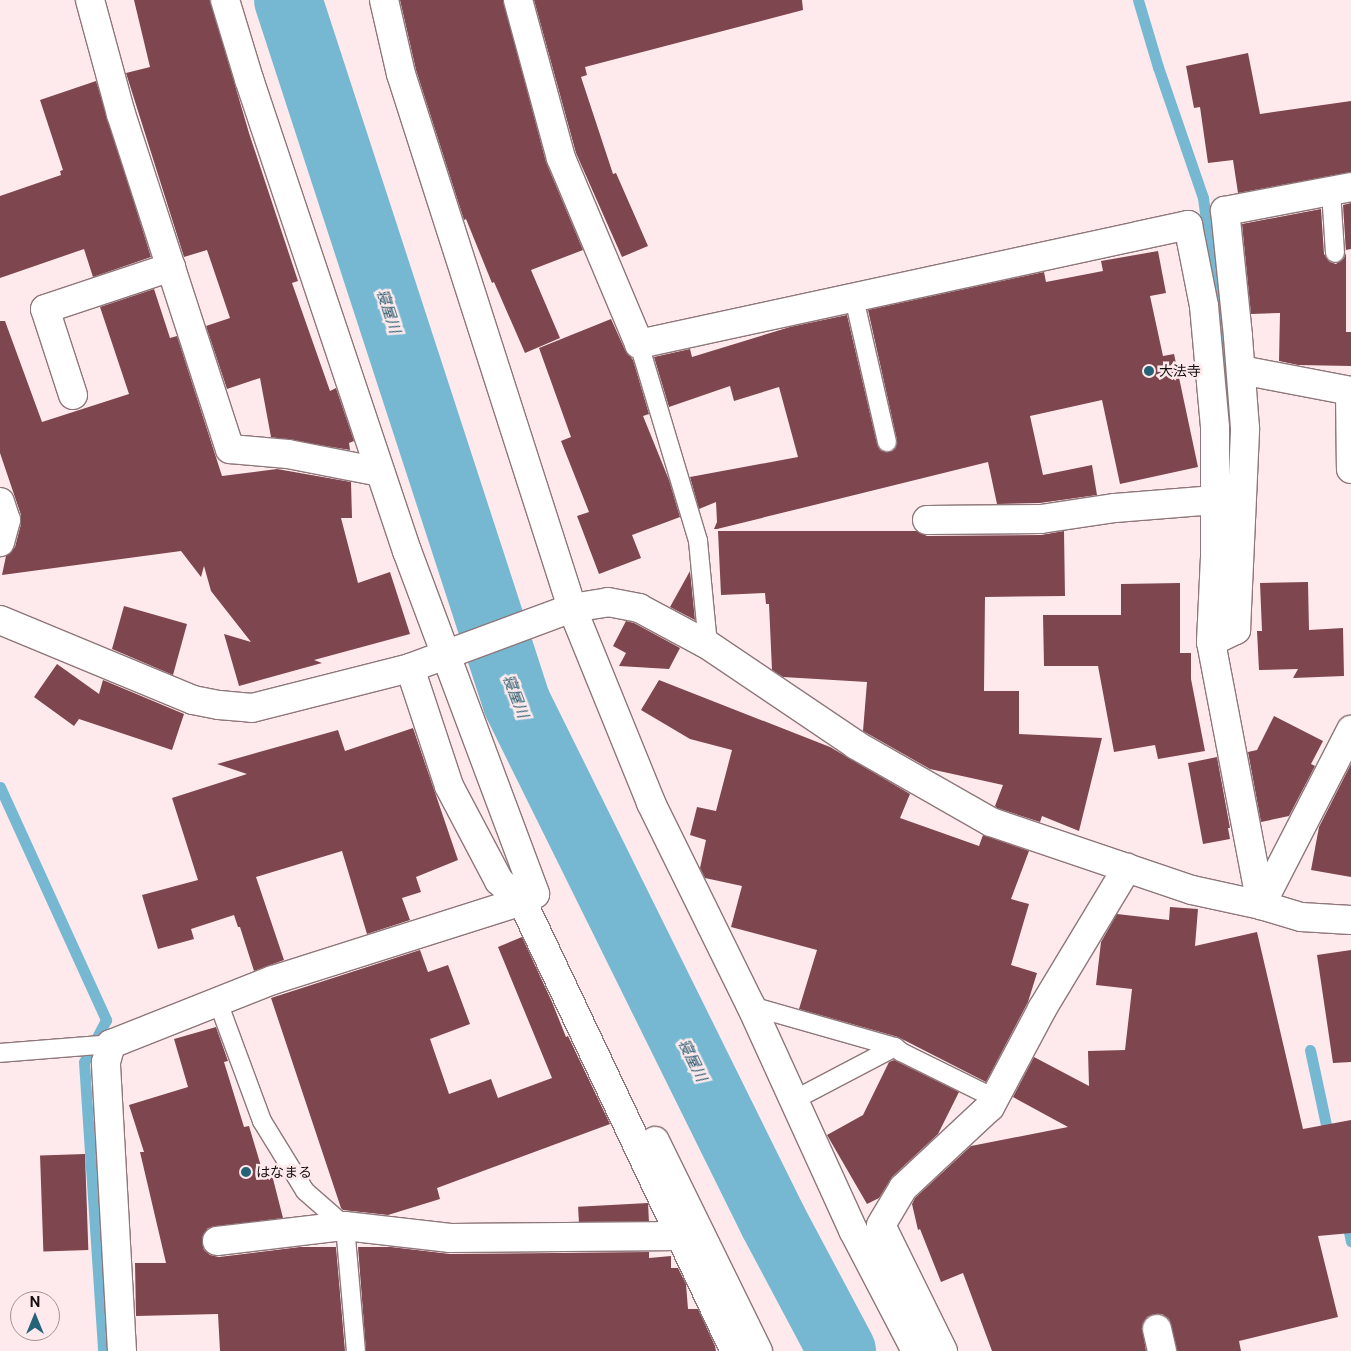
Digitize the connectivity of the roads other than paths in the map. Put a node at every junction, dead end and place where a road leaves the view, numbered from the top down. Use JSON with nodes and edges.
{"nodes":[{"id":1,"x":90,"y":0,"type":"edge"},
{"id":2,"x":225,"y":0,"type":"edge"},
{"id":3,"x":384,"y":0,"type":"edge"},
{"id":4,"x":518,"y":0,"type":"edge"},
{"id":5,"x":1341,"y":189,"type":"edge"},
{"id":6,"x":1335,"y":253,"type":"dead end"},
{"id":7,"x":171,"y":267,"type":"junction"},
{"id":8,"x":854,"y":298,"type":"junction"},
{"id":9,"x":639,"y":344,"type":"junction"},
{"id":10,"x":1241,"y":370,"type":"junction"},
{"id":11,"x":1350,"y":391,"type":"edge"},
{"id":12,"x":73,"y":395,"type":"dead end"},
{"id":13,"x":887,"y":442,"type":"dead end"},
{"id":14,"x":1351,"y":470,"type":"edge"},
{"id":15,"x":380,"y":472,"type":"junction"},
{"id":16,"x":1215,"y":500,"type":"junction"},
{"id":17,"x":0,"y":502,"type":"edge"},
{"id":18,"x":927,"y":520,"type":"dead end"},
{"id":19,"x":0,"y":542,"type":"edge"},
{"id":20,"x":572,"y":608,"type":"junction"},
{"id":21,"x":0,"y":620,"type":"edge"},
{"id":22,"x":1211,"y":642,"type":"junction"},
{"id":23,"x":708,"y":645,"type":"junction"},
{"id":24,"x":444,"y":655,"type":"junction"},
{"id":25,"x":410,"y":668,"type":"junction"},
{"id":26,"x":1351,"y":730,"type":"edge"},
{"id":27,"x":1127,"y":868,"type":"junction"},
{"id":28,"x":528,"y":898,"type":"junction"},
{"id":29,"x":1260,"y":905,"type":"junction"},
{"id":30,"x":1351,"y":920,"type":"edge"},
{"id":31,"x":218,"y":1002,"type":"junction"},
{"id":32,"x":751,"y":1006,"type":"junction"},
{"id":33,"x":111,"y":1044,"type":"junction"},
{"id":34,"x":895,"y":1047,"type":"junction"},
{"id":35,"x":0,"y":1053,"type":"edge"},
{"id":36,"x":994,"y":1098,"type":"junction"},
{"id":37,"x":794,"y":1100,"type":"junction"},
{"id":38,"x":345,"y":1226,"type":"junction"},
{"id":39,"x":680,"y":1236,"type":"junction"},
{"id":40,"x":217,"y":1241,"type":"dead end"},
{"id":41,"x":122,"y":1351,"type":"edge"},
{"id":42,"x":356,"y":1351,"type":"edge"},
{"id":43,"x":735,"y":1351,"type":"edge"},
{"id":44,"x":758,"y":1351,"type":"edge"},
{"id":45,"x":916,"y":1351,"type":"edge"},
{"id":46,"x":943,"y":1351,"type":"edge"}],
"edges":[{"from":1,"to":7,"type":"street"},
{"from":2,"to":15,"type":"street"},
{"from":3,"to":20,"type":"street"},
{"from":4,"to":9,"type":"street"},
{"from":5,"to":6,"type":"lane"},
{"from":5,"to":10,"type":"street"},
{"from":7,"to":12,"type":"street"},
{"from":7,"to":15,"type":"street"},
{"from":8,"to":9,"type":"street"},
{"from":8,"to":13,"type":"lane"},
{"from":8,"to":16,"type":"street"},
{"from":9,"to":23,"type":"lane"},
{"from":10,"to":11,"type":"street"},
{"from":10,"to":22,"type":"street"},
{"from":11,"to":14,"type":"street"},
{"from":15,"to":24,"type":"street"},
{"from":16,"to":18,"type":"street"},
{"from":16,"to":22,"type":"street"},
{"from":17,"to":19,"type":"street"},
{"from":20,"to":23,"type":"street"},
{"from":20,"to":24,"type":"street"},
{"from":20,"to":32,"type":"street"},
{"from":21,"to":25,"type":"street"},
{"from":22,"to":29,"type":"street"},
{"from":23,"to":27,"type":"street"},
{"from":24,"to":25,"type":"street"},
{"from":24,"to":28,"type":"street"},
{"from":25,"to":28,"type":"street"},
{"from":26,"to":29,"type":"street"},
{"from":27,"to":29,"type":"street"},
{"from":27,"to":36,"type":"street"},
{"from":28,"to":31,"type":"street"},
{"from":28,"to":39,"type":"street"},
{"from":28,"to":44,"type":"street"},
{"from":29,"to":30,"type":"street"},
{"from":31,"to":33,"type":"street"},
{"from":31,"to":38,"type":"lane"},
{"from":32,"to":34,"type":"lane"},
{"from":32,"to":37,"type":"street"},
{"from":33,"to":35,"type":"lane"},
{"from":33,"to":41,"type":"street"},
{"from":34,"to":36,"type":"lane"},
{"from":34,"to":37,"type":"lane"},
{"from":36,"to":46,"type":"street"},
{"from":37,"to":45,"type":"street"},
{"from":38,"to":39,"type":"street"},
{"from":38,"to":40,"type":"street"},
{"from":38,"to":42,"type":"lane"},
{"from":39,"to":43,"type":"street"}]}
